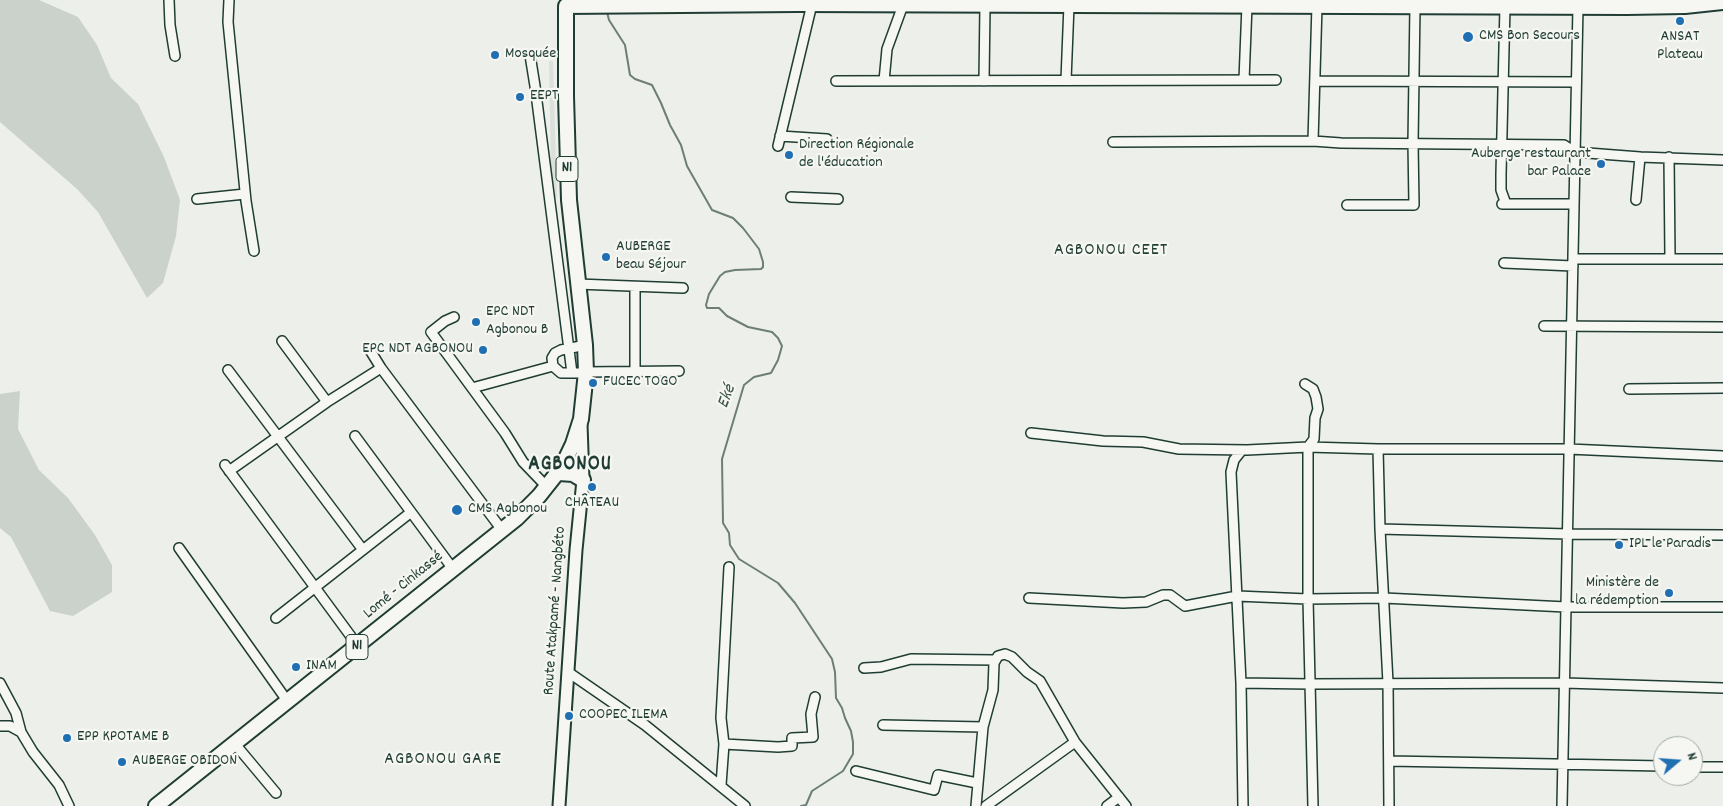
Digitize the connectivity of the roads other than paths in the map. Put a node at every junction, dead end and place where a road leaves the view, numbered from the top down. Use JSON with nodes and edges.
{"nodes":[{"id":1,"x":169,"y":0,"type":"edge"},
{"id":2,"x":229,"y":0,"type":"edge"},
{"id":3,"x":795,"y":2,"type":"edge"},
{"id":4,"x":1723,"y":2,"type":"edge"},
{"id":5,"x":566,"y":3,"type":"edge"},
{"id":6,"x":1435,"y":3,"type":"edge"},
{"id":7,"x":812,"y":4,"type":"junction"},
{"id":8,"x":1626,"y":4,"type":"edge"},
{"id":9,"x":903,"y":5,"type":"junction"},
{"id":10,"x":985,"y":5,"type":"junction"},
{"id":11,"x":1068,"y":5,"type":"junction"},
{"id":12,"x":1247,"y":5,"type":"junction"},
{"id":13,"x":1317,"y":5,"type":"junction"},
{"id":14,"x":1415,"y":6,"type":"junction"},
{"id":15,"x":1505,"y":6,"type":"junction"},
{"id":16,"x":1578,"y":6,"type":"junction"},
{"id":17,"x":530,"y":55,"type":"dead end"},
{"id":18,"x":175,"y":56,"type":"dead end"},
{"id":19,"x":1066,"y":80,"type":"junction"},
{"id":20,"x":1244,"y":80,"type":"junction"},
{"id":21,"x":1276,"y":80,"type":"dead end"},
{"id":22,"x":836,"y":81,"type":"dead end"},
{"id":23,"x":884,"y":81,"type":"junction"},
{"id":24,"x":984,"y":81,"type":"junction"},
{"id":25,"x":1315,"y":81,"type":"junction"},
{"id":26,"x":1413,"y":82,"type":"junction"},
{"id":27,"x":1504,"y":82,"type":"junction"},
{"id":28,"x":1576,"y":82,"type":"junction"},
{"id":29,"x":827,"y":139,"type":"dead end"},
{"id":30,"x":1313,"y":141,"type":"junction"},
{"id":31,"x":1113,"y":142,"type":"dead end"},
{"id":32,"x":1413,"y":143,"type":"junction"},
{"id":33,"x":1501,"y":145,"type":"junction"},
{"id":34,"x":1575,"y":152,"type":"junction"},
{"id":35,"x":1640,"y":157,"type":"junction"},
{"id":36,"x":1669,"y":157,"type":"junction"},
{"id":37,"x":1723,"y":160,"type":"edge"},
{"id":38,"x":245,"y":194,"type":"junction"},
{"id":39,"x":791,"y":197,"type":"dead end"},
{"id":40,"x":838,"y":198,"type":"dead end"},
{"id":41,"x":197,"y":199,"type":"dead end"},
{"id":42,"x":1636,"y":200,"type":"dead end"},
{"id":43,"x":1574,"y":204,"type":"junction"},
{"id":44,"x":1347,"y":205,"type":"dead end"},
{"id":45,"x":254,"y":251,"type":"dead end"},
{"id":46,"x":1670,"y":258,"type":"junction"},
{"id":47,"x":1723,"y":259,"type":"edge"},
{"id":48,"x":1573,"y":262,"type":"junction"},
{"id":49,"x":1504,"y":263,"type":"dead end"},
{"id":50,"x":578,"y":284,"type":"junction"},
{"id":51,"x":635,"y":287,"type":"junction"},
{"id":52,"x":683,"y":288,"type":"dead end"},
{"id":53,"x":454,"y":317,"type":"dead end"},
{"id":54,"x":1544,"y":326,"type":"dead end"},
{"id":55,"x":1571,"y":326,"type":"junction"},
{"id":56,"x":1723,"y":327,"type":"edge"},
{"id":57,"x":282,"y":341,"type":"dead end"},
{"id":58,"x":577,"y":342,"type":"junction"},
{"id":59,"x":368,"y":347,"type":"dead end"},
{"id":60,"x":553,"y":366,"type":"junction"},
{"id":61,"x":381,"y":368,"type":"junction"},
{"id":62,"x":228,"y":370,"type":"dead end"},
{"id":63,"x":635,"y":371,"type":"junction"},
{"id":64,"x":679,"y":371,"type":"dead end"},
{"id":65,"x":580,"y":373,"type":"junction"},
{"id":66,"x":1305,"y":384,"type":"dead end"},
{"id":67,"x":472,"y":388,"type":"junction"},
{"id":68,"x":1723,"y":388,"type":"edge"},
{"id":69,"x":1628,"y":389,"type":"dead end"},
{"id":70,"x":328,"y":402,"type":"junction"},
{"id":71,"x":581,"y":419,"type":"junction"},
{"id":72,"x":1031,"y":434,"type":"dead end"},
{"id":73,"x":278,"y":436,"type":"junction"},
{"id":74,"x":355,"y":436,"type":"dead end"},
{"id":75,"x":1308,"y":447,"type":"junction"},
{"id":76,"x":1378,"y":449,"type":"junction"},
{"id":77,"x":1569,"y":449,"type":"junction"},
{"id":78,"x":1242,"y":450,"type":"junction"},
{"id":79,"x":1723,"y":456,"type":"edge"},
{"id":80,"x":553,"y":480,"type":"junction"},
{"id":81,"x":583,"y":480,"type":"junction"},
{"id":82,"x":410,"y":512,"type":"junction"},
{"id":83,"x":1380,"y":529,"type":"junction"},
{"id":84,"x":502,"y":530,"type":"junction"},
{"id":85,"x":1568,"y":534,"type":"junction"},
{"id":86,"x":1723,"y":535,"type":"edge"},
{"id":87,"x":179,"y":548,"type":"dead end"},
{"id":88,"x":363,"y":550,"type":"junction"},
{"id":89,"x":729,"y":567,"type":"dead end"},
{"id":90,"x":453,"y":569,"type":"junction"},
{"id":91,"x":315,"y":588,"type":"junction"},
{"id":92,"x":1238,"y":596,"type":"junction"},
{"id":93,"x":1029,"y":598,"type":"dead end"},
{"id":94,"x":1384,"y":598,"type":"junction"},
{"id":95,"x":1308,"y":600,"type":"junction"},
{"id":96,"x":1566,"y":607,"type":"junction"},
{"id":97,"x":1723,"y":607,"type":"edge"},
{"id":98,"x":276,"y":618,"type":"dead end"},
{"id":99,"x":358,"y":646,"type":"junction"},
{"id":100,"x":994,"y":660,"type":"dead end"},
{"id":101,"x":864,"y":668,"type":"dead end"},
{"id":102,"x":568,"y":672,"type":"junction"},
{"id":103,"x":0,"y":683,"type":"edge"},
{"id":104,"x":1241,"y":683,"type":"junction"},
{"id":105,"x":1388,"y":683,"type":"junction"},
{"id":106,"x":1565,"y":683,"type":"junction"},
{"id":107,"x":1310,"y":684,"type":"junction"},
{"id":108,"x":1723,"y":688,"type":"edge"},
{"id":109,"x":815,"y":697,"type":"dead end"},
{"id":110,"x":288,"y":702,"type":"junction"},
{"id":111,"x":883,"y":725,"type":"dead end"},
{"id":112,"x":0,"y":726,"type":"edge"},
{"id":113,"x":983,"y":727,"type":"junction"},
{"id":114,"x":21,"y":732,"type":"junction"},
{"id":115,"x":1075,"y":742,"type":"junction"},
{"id":116,"x":235,"y":744,"type":"junction"},
{"id":117,"x":724,"y":744,"type":"junction"},
{"id":118,"x":1389,"y":761,"type":"junction"},
{"id":119,"x":1563,"y":764,"type":"junction"},
{"id":120,"x":1653,"y":766,"type":"edge"},
{"id":121,"x":1703,"y":767,"type":"edge"},
{"id":122,"x":1723,"y":768,"type":"edge"},
{"id":123,"x":856,"y":771,"type":"dead end"},
{"id":124,"x":977,"y":783,"type":"junction"},
{"id":125,"x":721,"y":786,"type":"junction"},
{"id":126,"x":276,"y":793,"type":"dead end"},
{"id":127,"x":1118,"y":797,"type":"junction"},
{"id":128,"x":69,"y":806,"type":"edge"},
{"id":129,"x":156,"y":806,"type":"edge"},
{"id":130,"x":559,"y":806,"type":"edge"},
{"id":131,"x":745,"y":806,"type":"edge"},
{"id":132,"x":976,"y":806,"type":"edge"},
{"id":133,"x":986,"y":806,"type":"edge"},
{"id":134,"x":1107,"y":806,"type":"edge"},
{"id":135,"x":1126,"y":806,"type":"edge"},
{"id":136,"x":1243,"y":806,"type":"edge"},
{"id":137,"x":1313,"y":806,"type":"edge"},
{"id":138,"x":1389,"y":806,"type":"edge"},
{"id":139,"x":1562,"y":806,"type":"edge"}],
"edges":[{"from":1,"to":18,"type":"street"},
{"from":2,"to":38,"type":"street"},
{"from":3,"to":5,"type":"highway","number":"N1"},
{"from":3,"to":7,"type":"highway","number":"N1"},
{"from":4,"to":8,"type":"highway","number":"N1"},
{"from":5,"to":50,"type":"highway","number":"N1"},
{"from":6,"to":14,"type":"highway","number":"N1"},
{"from":6,"to":15,"type":"highway","number":"N1"},
{"from":7,"to":9,"type":"highway","number":"N1"},
{"from":7,"to":29,"type":"street"},
{"from":8,"to":16,"type":"highway","number":"N1"},
{"from":9,"to":10,"type":"highway","number":"N1"},
{"from":9,"to":23,"type":"street"},
{"from":10,"to":11,"type":"highway","number":"N1"},
{"from":10,"to":24,"type":"street"},
{"from":11,"to":12,"type":"highway","number":"N1"},
{"from":11,"to":19,"type":"street"},
{"from":12,"to":13,"type":"highway","number":"N1"},
{"from":12,"to":20,"type":"street"},
{"from":13,"to":14,"type":"highway","number":"N1"},
{"from":13,"to":25,"type":"street"},
{"from":14,"to":26,"type":"street"},
{"from":15,"to":16,"type":"highway","number":"N1"},
{"from":15,"to":27,"type":"street"},
{"from":16,"to":28,"type":"street"},
{"from":17,"to":58,"type":"street"},
{"from":19,"to":20,"type":"street"},
{"from":19,"to":24,"type":"street"},
{"from":20,"to":21,"type":"street"},
{"from":22,"to":23,"type":"street"},
{"from":23,"to":24,"type":"street"},
{"from":25,"to":26,"type":"street"},
{"from":25,"to":30,"type":"street"},
{"from":26,"to":27,"type":"street"},
{"from":26,"to":32,"type":"street"},
{"from":27,"to":28,"type":"street"},
{"from":27,"to":33,"type":"street"},
{"from":28,"to":34,"type":"street"},
{"from":30,"to":31,"type":"street"},
{"from":30,"to":32,"type":"street"},
{"from":32,"to":33,"type":"street"},
{"from":32,"to":44,"type":"street"},
{"from":33,"to":34,"type":"street"},
{"from":33,"to":43,"type":"street"},
{"from":34,"to":35,"type":"street"},
{"from":34,"to":43,"type":"street"},
{"from":35,"to":36,"type":"street"},
{"from":35,"to":42,"type":"street"},
{"from":36,"to":37,"type":"street"},
{"from":36,"to":46,"type":"street"},
{"from":38,"to":41,"type":"street"},
{"from":38,"to":45,"type":"street"},
{"from":39,"to":40,"type":"street"},
{"from":43,"to":48,"type":"street"},
{"from":46,"to":47,"type":"street"},
{"from":46,"to":48,"type":"street"},
{"from":48,"to":49,"type":"street"},
{"from":48,"to":55,"type":"street"},
{"from":50,"to":51,"type":"street"},
{"from":50,"to":58,"type":"highway","number":"N1"},
{"from":51,"to":52,"type":"street"},
{"from":51,"to":63,"type":"street"},
{"from":53,"to":67,"type":"street"},
{"from":54,"to":55,"type":"street"},
{"from":55,"to":56,"type":"street"},
{"from":55,"to":77,"type":"street"},
{"from":57,"to":70,"type":"street"},
{"from":58,"to":60,"type":"street"},
{"from":58,"to":65,"type":"street"},
{"from":58,"to":65,"type":"highway","name":"Lomé - Cinkassé","number":"N1"},
{"from":59,"to":61,"type":"street"},
{"from":60,"to":65,"type":"street"},
{"from":60,"to":67,"type":"street"},
{"from":61,"to":70,"type":"street"},
{"from":61,"to":84,"type":"street"},
{"from":62,"to":73,"type":"street"},
{"from":63,"to":64,"type":"street"},
{"from":63,"to":65,"type":"street"},
{"from":65,"to":71,"type":"highway","name":"Lomé - Cinkassé","number":"N1"},
{"from":65,"to":80,"type":"highway","name":"Lomé - Cinkassé","number":"N1"},
{"from":66,"to":75,"type":"street"},
{"from":67,"to":80,"type":"street"},
{"from":68,"to":69,"type":"street"},
{"from":70,"to":73,"type":"street"},
{"from":71,"to":80,"type":"highway","name":"Lomé - Cinkassé","number":"N1"},
{"from":71,"to":81,"type":"main road","name":"Route Atakpamé - Nangbéto"},
{"from":72,"to":78,"type":"street"},
{"from":73,"to":88,"type":"street"},
{"from":73,"to":91,"type":"street"},
{"from":74,"to":82,"type":"street"},
{"from":75,"to":76,"type":"street"},
{"from":75,"to":78,"type":"street"},
{"from":75,"to":95,"type":"street"},
{"from":76,"to":77,"type":"street"},
{"from":76,"to":83,"type":"street"},
{"from":77,"to":79,"type":"street"},
{"from":77,"to":85,"type":"street"},
{"from":78,"to":92,"type":"street"},
{"from":80,"to":81,"type":"highway"},
{"from":80,"to":84,"type":"highway","name":"Lomé - Cinkassé","number":"N1"},
{"from":81,"to":102,"type":"main road","name":"Route Atakpamé - Nangbéto"},
{"from":82,"to":88,"type":"street"},
{"from":82,"to":90,"type":"street"},
{"from":83,"to":85,"type":"street"},
{"from":83,"to":94,"type":"street"},
{"from":84,"to":90,"type":"highway","name":"Lomé - Cinkassé","number":"N1"},
{"from":85,"to":86,"type":"street"},
{"from":85,"to":96,"type":"street"},
{"from":87,"to":110,"type":"street"},
{"from":88,"to":91,"type":"street"},
{"from":89,"to":117,"type":"street"},
{"from":90,"to":99,"type":"highway","name":"Lomé - Cinkassé","number":"N1"},
{"from":91,"to":98,"type":"street"},
{"from":91,"to":99,"type":"street"},
{"from":92,"to":93,"type":"street"},
{"from":92,"to":95,"type":"street"},
{"from":92,"to":104,"type":"street"},
{"from":94,"to":95,"type":"street"},
{"from":94,"to":96,"type":"street"},
{"from":94,"to":105,"type":"street"},
{"from":95,"to":107,"type":"street"},
{"from":96,"to":97,"type":"street"},
{"from":96,"to":106,"type":"street"},
{"from":99,"to":110,"type":"highway","name":"Lomé - Cinkassé","number":"N1"},
{"from":100,"to":101,"type":"street"},
{"from":102,"to":125,"type":"street"},
{"from":102,"to":130,"type":"main road","name":"Route Atakpamé - Nangbéto"},
{"from":103,"to":114,"type":"street"},
{"from":104,"to":107,"type":"street"},
{"from":104,"to":136,"type":"street"},
{"from":105,"to":106,"type":"street"},
{"from":105,"to":107,"type":"street"},
{"from":105,"to":118,"type":"street"},
{"from":106,"to":108,"type":"street"},
{"from":106,"to":119,"type":"street"},
{"from":107,"to":137,"type":"street"},
{"from":109,"to":117,"type":"street"},
{"from":110,"to":116,"type":"highway","name":"Lomé - Cinkassé","number":"N1"},
{"from":111,"to":113,"type":"street"},
{"from":112,"to":114,"type":"street"},
{"from":113,"to":115,"type":"street"},
{"from":113,"to":124,"type":"street"},
{"from":114,"to":128,"type":"street"},
{"from":115,"to":127,"type":"street"},
{"from":115,"to":133,"type":"street"},
{"from":116,"to":126,"type":"street"},
{"from":116,"to":129,"type":"highway","name":"Lomé - Cinkassé","number":"N1"},
{"from":117,"to":125,"type":"street"},
{"from":118,"to":119,"type":"street"},
{"from":118,"to":138,"type":"street"},
{"from":119,"to":120,"type":"street"},
{"from":119,"to":139,"type":"street"},
{"from":121,"to":122,"type":"street"},
{"from":123,"to":124,"type":"street"},
{"from":124,"to":132,"type":"street"},
{"from":125,"to":131,"type":"street"},
{"from":127,"to":134,"type":"street"},
{"from":127,"to":135,"type":"street"}]}
